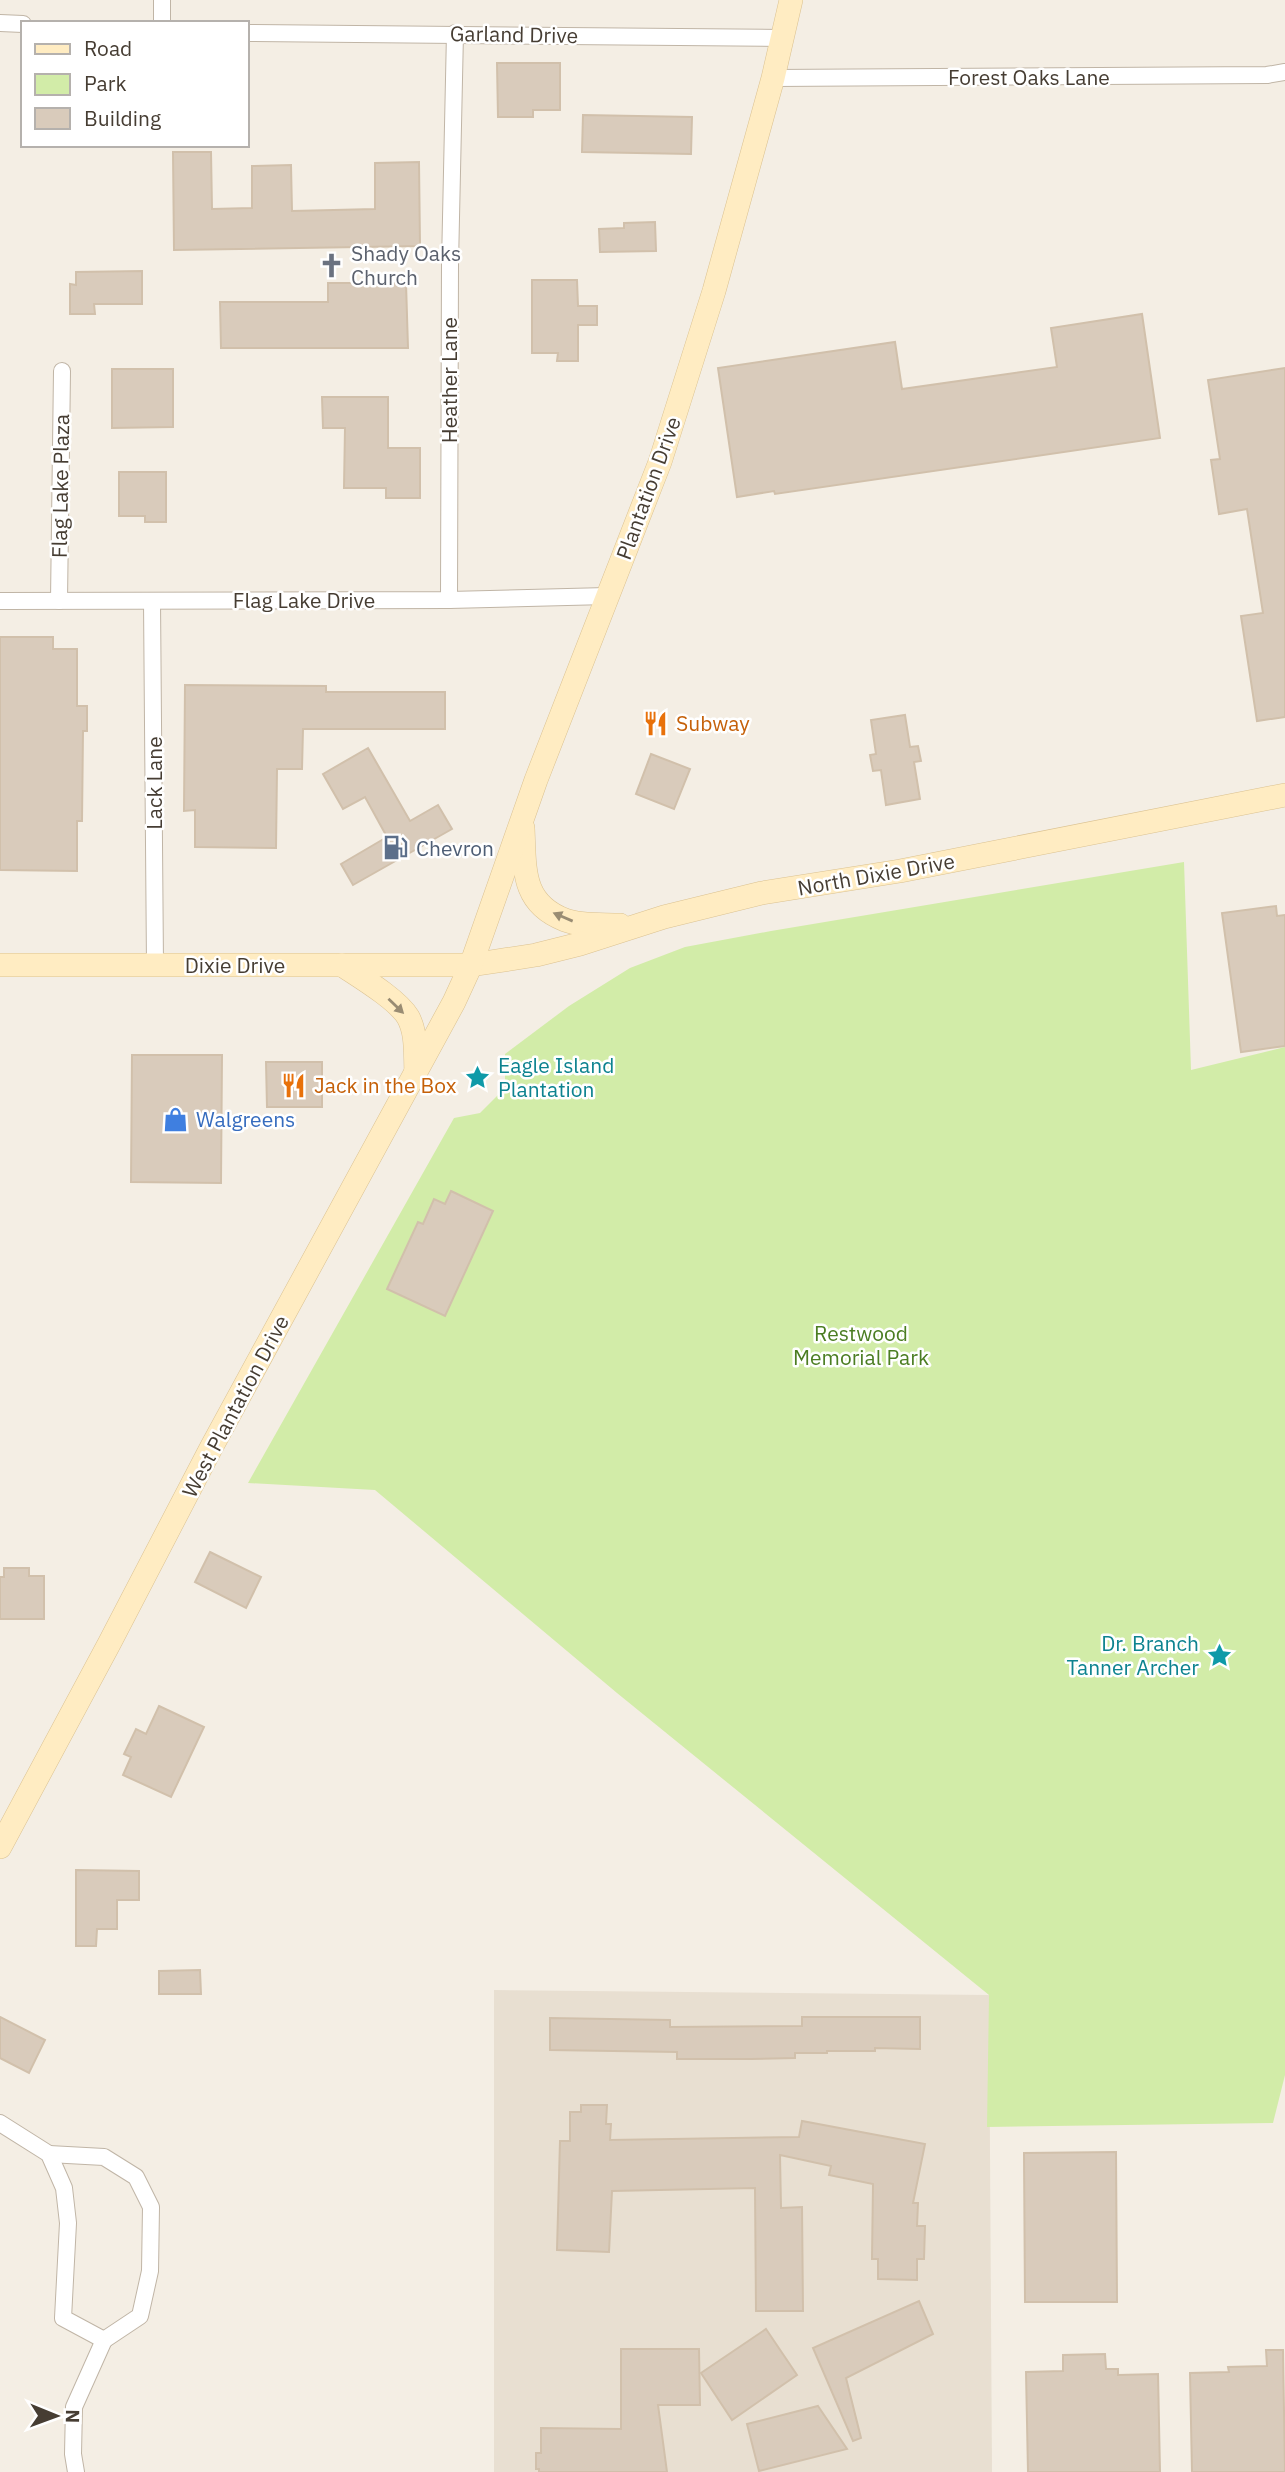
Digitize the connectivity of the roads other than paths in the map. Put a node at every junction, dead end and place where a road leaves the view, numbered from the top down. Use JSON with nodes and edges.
{"nodes":[{"id":1,"x":162,"y":0,"type":"edge"},
{"id":2,"x":791,"y":0,"type":"edge"},
{"id":3,"x":162,"y":21,"type":"edge"},
{"id":4,"x":0,"y":23,"type":"edge"},
{"id":5,"x":21,"y":24,"type":"edge"},
{"id":6,"x":248,"y":33,"type":"edge"},
{"id":7,"x":455,"y":33,"type":"junction"},
{"id":8,"x":782,"y":38,"type":"junction"},
{"id":9,"x":1285,"y":72,"type":"edge"},
{"id":10,"x":773,"y":78,"type":"junction"},
{"id":11,"x":62,"y":371,"type":"dead end"},
{"id":12,"x":607,"y":596,"type":"junction"},
{"id":13,"x":449,"y":600,"type":"junction"},
{"id":14,"x":0,"y":601,"type":"edge"},
{"id":15,"x":59,"y":601,"type":"junction"},
{"id":16,"x":152,"y":601,"type":"junction"},
{"id":17,"x":1285,"y":795,"type":"edge"},
{"id":18,"x":523,"y":816,"type":"junction"},
{"id":19,"x":630,"y":926,"type":"junction"},
{"id":20,"x":0,"y":965,"type":"edge"},
{"id":21,"x":155,"y":965,"type":"junction"},
{"id":22,"x":342,"y":965,"type":"junction"},
{"id":23,"x":471,"y":965,"type":"junction"},
{"id":24,"x":416,"y":1072,"type":"junction"},
{"id":25,"x":0,"y":1847,"type":"edge"},
{"id":26,"x":0,"y":2123,"type":"edge"},
{"id":27,"x":49,"y":2154,"type":"junction"},
{"id":28,"x":104,"y":2340,"type":"junction"},
{"id":29,"x":76,"y":2472,"type":"edge"}],
"edges":[{"from":1,"to":3,"type":"street"},
{"from":2,"to":8,"type":"main road","name":"Plantation Drive"},
{"from":4,"to":5,"type":"street"},
{"from":6,"to":7,"type":"street","name":"Garland Drive"},
{"from":7,"to":8,"type":"street","name":"Garland Drive"},
{"from":7,"to":13,"type":"street","name":"Heather Lane"},
{"from":8,"to":10,"type":"main road","name":"Plantation Drive"},
{"from":9,"to":10,"type":"street","name":"Forest Oaks Lane"},
{"from":10,"to":12,"type":"main road","name":"Plantation Drive"},
{"from":11,"to":15,"type":"street","name":"Flag Lake Plaza"},
{"from":12,"to":13,"type":"street","name":"Flag Lake Drive"},
{"from":12,"to":18,"type":"main road","name":"Plantation Drive"},
{"from":13,"to":16,"type":"street","name":"Flag Lake Drive"},
{"from":14,"to":15,"type":"street","name":"Flag Lake Drive"},
{"from":15,"to":16,"type":"street","name":"Flag Lake Drive"},
{"from":16,"to":21,"type":"street","name":"Lack Lane"},
{"from":17,"to":19,"type":"main road","name":"North Dixie Drive"},
{"from":19,"to":18,"type":"main road","one_way":true},
{"from":18,"to":23,"type":"main road","name":"Plantation Drive"},
{"from":19,"to":23,"type":"main road","name":"North Dixie Drive"},
{"from":20,"to":21,"type":"main road","name":"Dixie Drive"},
{"from":21,"to":22,"type":"main road","name":"Dixie Drive"},
{"from":22,"to":23,"type":"main road","name":"Dixie Drive"},
{"from":22,"to":24,"type":"main road","one_way":true},
{"from":23,"to":24,"type":"main road","name":"West Plantation Drive"},
{"from":24,"to":25,"type":"main road","name":"West Plantation Drive"},
{"from":26,"to":27,"type":"street"},
{"from":27,"to":28,"type":"street"},
{"from":27,"to":28,"type":"street"},
{"from":28,"to":29,"type":"street"}]}
